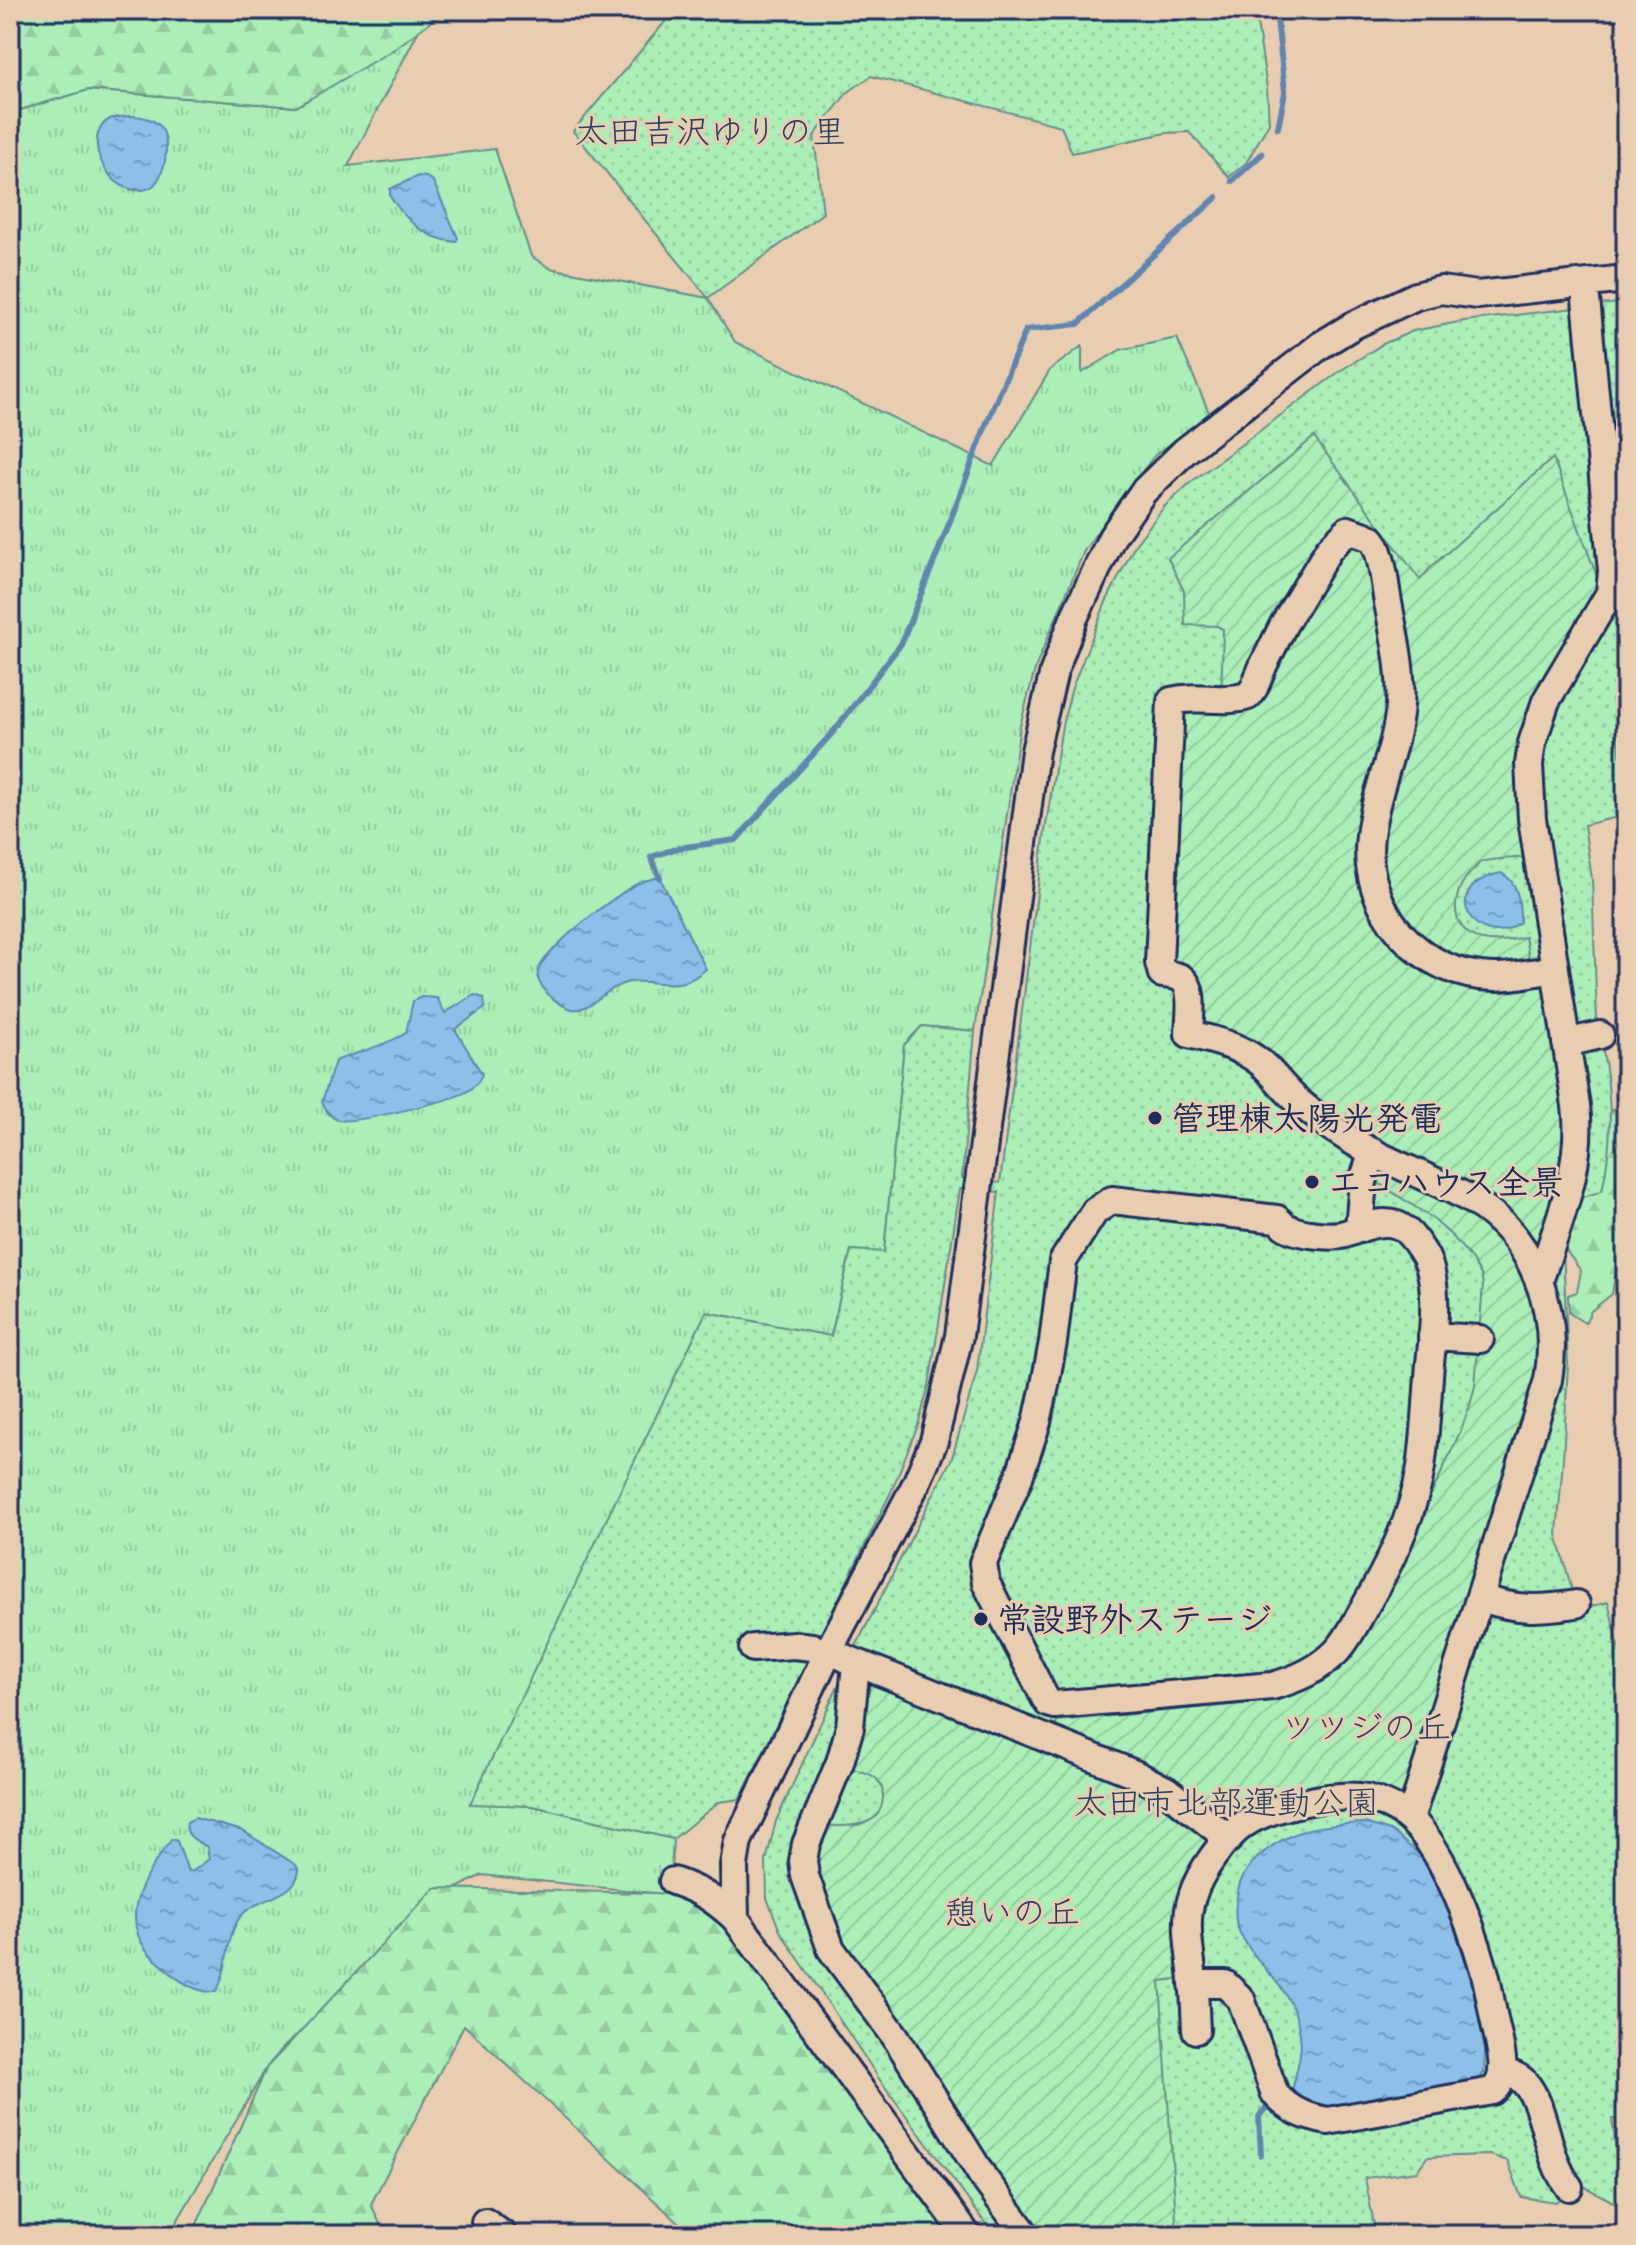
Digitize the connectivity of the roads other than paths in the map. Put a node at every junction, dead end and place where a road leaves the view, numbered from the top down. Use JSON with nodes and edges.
{"nodes":[{"id":1,"x":1626,"y":279,"type":"edge"},
{"id":2,"x":1586,"y":299,"type":"dead end"},
{"id":3,"x":1555,"y":969,"type":"junction"},
{"id":4,"x":1600,"y":1035,"type":"dead end"},
{"id":5,"x":1566,"y":1043,"type":"junction"},
{"id":6,"x":1373,"y":1152,"type":"junction"},
{"id":7,"x":1359,"y":1229,"type":"junction"},
{"id":8,"x":1539,"y":1282,"type":"junction"},
{"id":9,"x":1432,"y":1336,"type":"junction"},
{"id":10,"x":1480,"y":1339,"type":"dead end"},
{"id":11,"x":1480,"y":1598,"type":"junction"},
{"id":12,"x":1576,"y":1604,"type":"dead end"},
{"id":13,"x":812,"y":1647,"type":"dead end"},
{"id":14,"x":753,"y":1648,"type":"dead end"},
{"id":15,"x":1410,"y":1819,"type":"junction"},
{"id":16,"x":1229,"y":1839,"type":"junction"},
{"id":17,"x":673,"y":1881,"type":"dead end"},
{"id":18,"x":735,"y":1918,"type":"junction"},
{"id":19,"x":1193,"y":1984,"type":"junction"},
{"id":20,"x":1196,"y":2030,"type":"dead end"},
{"id":21,"x":1502,"y":2072,"type":"junction"},
{"id":22,"x":1569,"y":2187,"type":"dead end"},
{"id":23,"x":967,"y":2235,"type":"edge"},
{"id":24,"x":1026,"y":2235,"type":"edge"}],
"edges":[{"from":1,"to":18,"type":"street"},
{"from":2,"to":3,"type":"street"},
{"from":3,"to":5,"type":"street"},
{"from":3,"to":6,"type":"street"},
{"from":4,"to":5,"type":"street"},
{"from":5,"to":8,"type":"street"},
{"from":6,"to":7,"type":"street"},
{"from":6,"to":8,"type":"street"},
{"from":7,"to":9,"type":"street"},
{"from":7,"to":9,"type":"street"},
{"from":8,"to":11,"type":"street"},
{"from":9,"to":10,"type":"street"},
{"from":11,"to":12,"type":"street"},
{"from":11,"to":15,"type":"street"},
{"from":13,"to":14,"type":"street"},
{"from":15,"to":16,"type":"street"},
{"from":15,"to":21,"type":"street"},
{"from":16,"to":19,"type":"street"},
{"from":16,"to":24,"type":"street"},
{"from":17,"to":18,"type":"street"},
{"from":18,"to":23,"type":"street"},
{"from":19,"to":20,"type":"street"},
{"from":19,"to":21,"type":"street"},
{"from":21,"to":22,"type":"street"}]}
